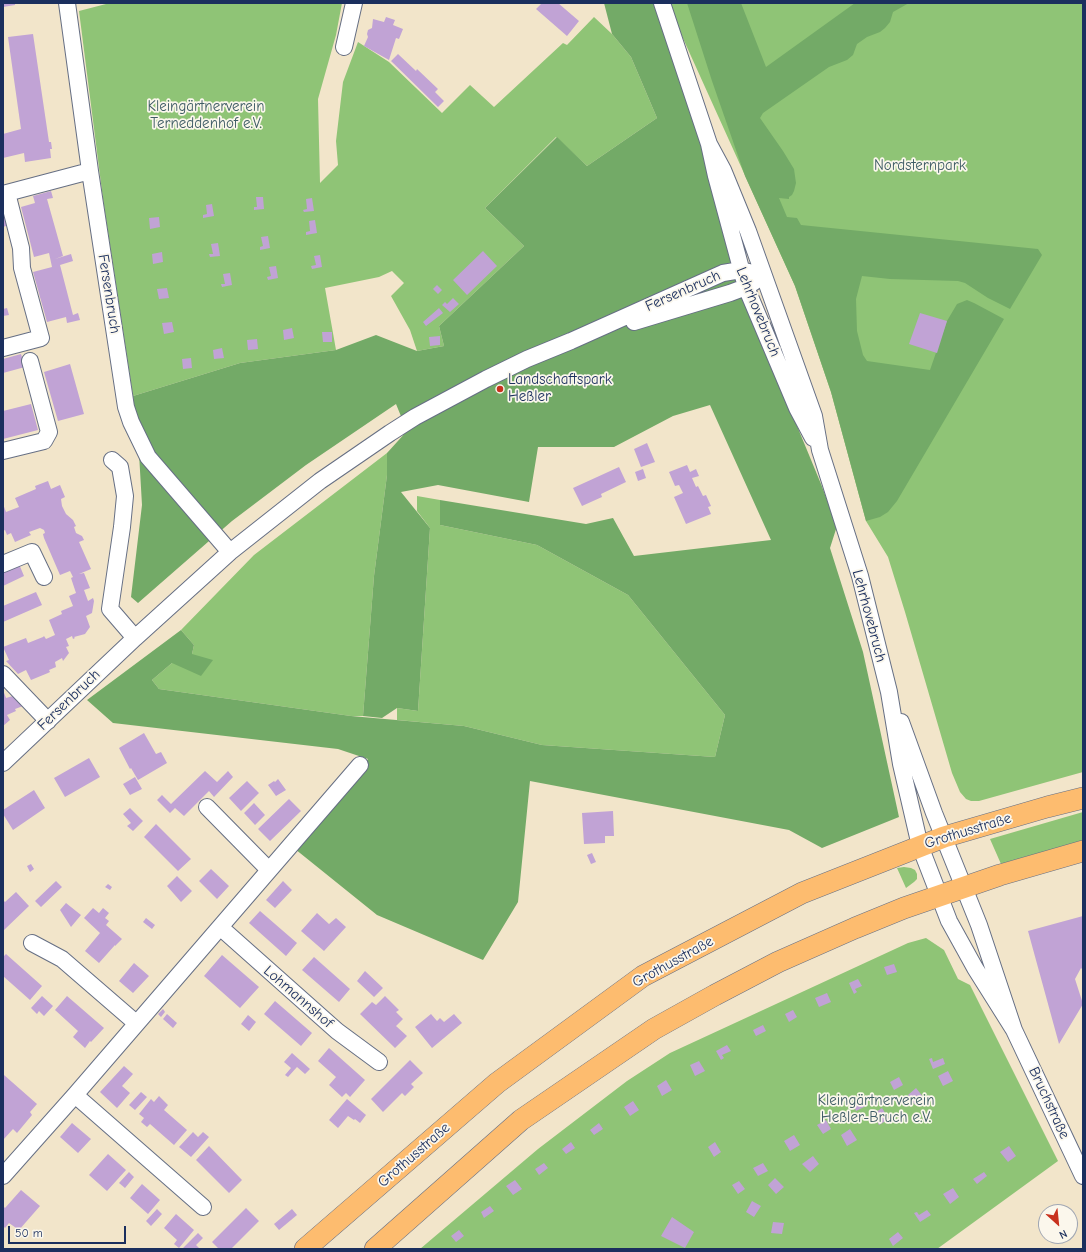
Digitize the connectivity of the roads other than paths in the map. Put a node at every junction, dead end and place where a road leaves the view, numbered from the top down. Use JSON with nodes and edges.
{"nodes":[{"id":1,"x":66,"y":3,"type":"edge"},
{"id":2,"x":354,"y":3,"type":"edge"},
{"id":3,"x":662,"y":3,"type":"edge"},
{"id":4,"x":344,"y":47,"type":"dead end"},
{"id":5,"x":709,"y":144,"type":"junction"},
{"id":6,"x":90,"y":171,"type":"junction"},
{"id":7,"x":5,"y":194,"type":"edge"},
{"id":8,"x":740,"y":270,"type":"junction"},
{"id":9,"x":764,"y":276,"type":"junction"},
{"id":10,"x":746,"y":287,"type":"junction"},
{"id":11,"x":571,"y":341,"type":"junction"},
{"id":12,"x":3,"y":348,"type":"edge"},
{"id":13,"x":30,"y":361,"type":"dead end"},
{"id":14,"x":820,"y":450,"type":"junction"},
{"id":15,"x":3,"y":451,"type":"edge"},
{"id":16,"x":112,"y":460,"type":"dead end"},
{"id":17,"x":230,"y":552,"type":"junction"},
{"id":18,"x":3,"y":564,"type":"edge"},
{"id":19,"x":44,"y":577,"type":"dead end"},
{"id":20,"x":135,"y":638,"type":"junction"},
{"id":21,"x":3,"y":674,"type":"edge"},
{"id":22,"x":889,"y":692,"type":"junction"},
{"id":23,"x":48,"y":721,"type":"junction"},
{"id":24,"x":3,"y":763,"type":"edge"},
{"id":25,"x":360,"y":765,"type":"dead end"},
{"id":26,"x":1083,"y":798,"type":"edge"},
{"id":27,"x":207,"y":807,"type":"dead end"},
{"id":28,"x":944,"y":837,"type":"junction"},
{"id":29,"x":920,"y":846,"type":"junction"},
{"id":30,"x":1083,"y":851,"type":"edge"},
{"id":31,"x":269,"y":870,"type":"junction"},
{"id":32,"x":964,"y":887,"type":"junction"},
{"id":33,"x":938,"y":895,"type":"junction"},
{"id":34,"x":220,"y":928,"type":"junction"},
{"id":35,"x":32,"y":943,"type":"dead end"},
{"id":36,"x":136,"y":1023,"type":"junction"},
{"id":37,"x":1014,"y":1030,"type":"junction"},
{"id":38,"x":379,"y":1062,"type":"dead end"},
{"id":39,"x":75,"y":1095,"type":"junction"},
{"id":40,"x":3,"y":1176,"type":"edge"},
{"id":41,"x":1083,"y":1176,"type":"edge"},
{"id":42,"x":203,"y":1207,"type":"dead end"},
{"id":43,"x":305,"y":1249,"type":"edge"},
{"id":44,"x":375,"y":1249,"type":"edge"}],
"edges":[{"from":1,"to":6,"type":"street","name":"Fersenbruch"},
{"from":2,"to":4,"type":"street"},
{"from":3,"to":5,"type":"street","name":"Lehrhovebruch"},
{"from":5,"to":8,"type":"street","name":"Lehrhovebruch"},
{"from":5,"to":9,"type":"street","name":"Lehrhovebruch"},
{"from":6,"to":7,"type":"street"},
{"from":6,"to":17,"type":"street","name":"Fersenbruch"},
{"from":7,"to":12,"type":"street"},
{"from":8,"to":9,"type":"street","name":"Fersenbruch"},
{"from":8,"to":10,"type":"street","name":"Lehrhovebruch"},
{"from":8,"to":11,"type":"street","name":"Fersenbruch"},
{"from":9,"to":10,"type":"street","name":"Fersenbruch"},
{"from":9,"to":14,"type":"street","name":"Lehrhovebruch"},
{"from":10,"to":11,"type":"street","name":"Fersenbruch"},
{"from":10,"to":14,"type":"street","name":"Lehrhovebruch"},
{"from":11,"to":17,"type":"street","name":"Fersenbruch"},
{"from":13,"to":15,"type":"street"},
{"from":14,"to":22,"type":"street","name":"Lehrhovebruch"},
{"from":16,"to":20,"type":"street"},
{"from":17,"to":20,"type":"street","name":"Fersenbruch"},
{"from":18,"to":19,"type":"street"},
{"from":20,"to":23,"type":"street","name":"Fersenbruch"},
{"from":21,"to":23,"type":"street"},
{"from":22,"to":28,"type":"street","name":"Lehrhovebruch"},
{"from":22,"to":29,"type":"street","name":"Lehrhovebruch"},
{"from":23,"to":24,"type":"street","name":"Fersenbruch"},
{"from":25,"to":31,"type":"street"},
{"from":26,"to":28,"type":"main road","name":"Grothusstraße"},
{"from":27,"to":31,"type":"street"},
{"from":28,"to":29,"type":"main road","name":"Grothusstraße"},
{"from":28,"to":32,"type":"street","name":"Lehrhovebruch"},
{"from":29,"to":33,"type":"street","name":"Lehrhovebruch"},
{"from":29,"to":43,"type":"main road","name":"Grothusstraße"},
{"from":30,"to":32,"type":"main road"},
{"from":31,"to":34,"type":"street"},
{"from":32,"to":33,"type":"main road"},
{"from":32,"to":37,"type":"street","name":"Bruchstraße"},
{"from":33,"to":37,"type":"street","name":"Bruchstraße"},
{"from":33,"to":44,"type":"main road"},
{"from":34,"to":36,"type":"street"},
{"from":34,"to":38,"type":"street","name":"Lohmannshof"},
{"from":35,"to":36,"type":"street"},
{"from":36,"to":39,"type":"street"},
{"from":37,"to":41,"type":"street","name":"Bruchstraße"},
{"from":39,"to":40,"type":"street"},
{"from":39,"to":42,"type":"street"}]}
